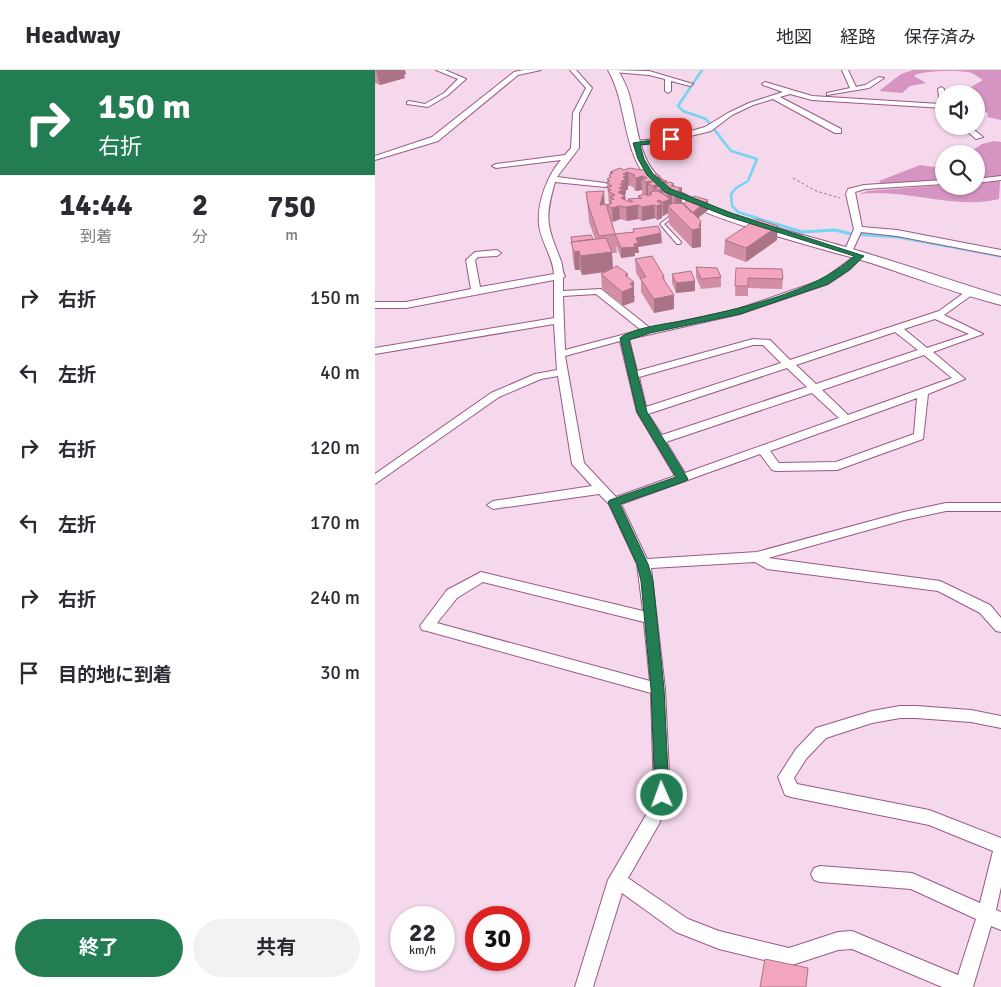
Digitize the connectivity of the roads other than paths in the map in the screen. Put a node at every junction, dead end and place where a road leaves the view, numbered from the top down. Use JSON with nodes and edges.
{"nodes":[{"id":1,"x":439,"y":70,"type":"edge"},
{"id":2,"x":538,"y":70,"type":"edge"},
{"id":3,"x":573,"y":70,"type":"edge"},
{"id":4,"x":613,"y":70,"type":"edge"},
{"id":5,"x":845,"y":70,"type":"edge"},
{"id":6,"x":668,"y":78,"type":"junction"},
{"id":7,"x":881,"y":78,"type":"dead end"},
{"id":8,"x":689,"y":84,"type":"dead end"},
{"id":9,"x":765,"y":84,"type":"dead end"},
{"id":10,"x":854,"y":89,"type":"junction"},
{"id":11,"x":669,"y":91,"type":"dead end"},
{"id":12,"x":790,"y":92,"type":"junction"},
{"id":13,"x":775,"y":97,"type":"junction"},
{"id":14,"x":812,"y":98,"type":"junction"},
{"id":15,"x":409,"y":103,"type":"dead end"},
{"id":16,"x":935,"y":105,"type":"edge"},
{"id":17,"x":838,"y":131,"type":"dead end"},
{"id":18,"x":976,"y":135,"type":"edge"},
{"id":19,"x":979,"y":137,"type":"dead end"},
{"id":20,"x":637,"y":143,"type":"junction"},
{"id":21,"x":375,"y":158,"type":"edge"},
{"id":22,"x":567,"y":158,"type":"junction"},
{"id":23,"x":496,"y":166,"type":"dead end"},
{"id":24,"x":1001,"y":178,"type":"edge"},
{"id":25,"x":553,"y":179,"type":"junction"},
{"id":26,"x":985,"y":179,"type":"edge"},
{"id":27,"x":935,"y":183,"type":"edge"},
{"id":28,"x":605,"y":185,"type":"edge"},
{"id":29,"x":687,"y":205,"type":"junction"},
{"id":30,"x":858,"y":229,"type":"junction"},
{"id":31,"x":679,"y":243,"type":"dead end"},
{"id":32,"x":497,"y":253,"type":"dead end"},
{"id":33,"x":1001,"y":253,"type":"edge"},
{"id":34,"x":854,"y":254,"type":"junction"},
{"id":35,"x":560,"y":276,"type":"junction"},
{"id":36,"x":476,"y":291,"type":"junction"},
{"id":37,"x":971,"y":292,"type":"junction"},
{"id":38,"x":559,"y":294,"type":"junction"},
{"id":39,"x":1001,"y":301,"type":"edge"},
{"id":40,"x":375,"y":305,"type":"edge"},
{"id":41,"x":935,"y":315,"type":"junction"},
{"id":42,"x":558,"y":320,"type":"junction"},
{"id":43,"x":898,"y":329,"type":"junction"},
{"id":44,"x":648,"y":331,"type":"junction"},
{"id":45,"x":624,"y":338,"type":"junction"},
{"id":46,"x":375,"y":351,"type":"edge"},
{"id":47,"x":927,"y":352,"type":"junction"},
{"id":48,"x":560,"y":354,"type":"junction"},
{"id":49,"x":789,"y":364,"type":"junction"},
{"id":50,"x":562,"y":372,"type":"junction"},
{"id":51,"x":633,"y":375,"type":"junction"},
{"id":52,"x":815,"y":389,"type":"junction"},
{"id":53,"x":923,"y":392,"type":"junction"},
{"id":54,"x":642,"y":412,"type":"junction"},
{"id":55,"x":845,"y":418,"type":"junction"},
{"id":56,"x":659,"y":440,"type":"junction"},
{"id":57,"x":762,"y":449,"type":"junction"},
{"id":58,"x":683,"y":479,"type":"junction"},
{"id":59,"x":375,"y":480,"type":"edge"},
{"id":60,"x":602,"y":489,"type":"junction"},
{"id":61,"x":614,"y":502,"type":"junction"},
{"id":62,"x":493,"y":505,"type":"dead end"},
{"id":63,"x":1001,"y":507,"type":"edge"},
{"id":64,"x":757,"y":557,"type":"junction"},
{"id":65,"x":643,"y":564,"type":"junction"},
{"id":66,"x":651,"y":618,"type":"junction"},
{"id":67,"x":1001,"y":627,"type":"edge"},
{"id":68,"x":658,"y":689,"type":"junction"},
{"id":69,"x":1001,"y":722,"type":"edge"},
{"id":70,"x":1001,"y":846,"type":"edge"},
{"id":71,"x":1001,"y":852,"type":"edge"},
{"id":72,"x":820,"y":874,"type":"dead end"},
{"id":73,"x":617,"y":880,"type":"junction"},
{"id":74,"x":994,"y":917,"type":"edge"},
{"id":75,"x":583,"y":987,"type":"edge"},
{"id":76,"x":964,"y":987,"type":"edge"}],
"edges":[{"from":1,"to":15,"type":"street"},
{"from":2,"to":21,"type":"street"},
{"from":3,"to":22,"type":"street"},
{"from":4,"to":6,"type":"street"},
{"from":4,"to":20,"type":"street"},
{"from":5,"to":10,"type":"street"},
{"from":6,"to":8,"type":"street"},
{"from":6,"to":11,"type":"street"},
{"from":7,"to":10,"type":"street"},
{"from":9,"to":12,"type":"street"},
{"from":10,"to":14,"type":"street"},
{"from":12,"to":13,"type":"street"},
{"from":12,"to":14,"type":"street"},
{"from":13,"to":17,"type":"street"},
{"from":13,"to":20,"type":"street"},
{"from":14,"to":16,"type":"street"},
{"from":18,"to":19,"type":"street"},
{"from":20,"to":29,"type":"street"},
{"from":22,"to":23,"type":"street"},
{"from":22,"to":25,"type":"street"},
{"from":24,"to":26,"type":"street"},
{"from":25,"to":28,"type":"street"},
{"from":25,"to":35,"type":"street"},
{"from":27,"to":30,"type":"street"},
{"from":29,"to":31,"type":"lane"},
{"from":29,"to":34,"type":"street"},
{"from":30,"to":33,"type":"street"},
{"from":30,"to":34,"type":"street"},
{"from":32,"to":36,"type":"street"},
{"from":34,"to":37,"type":"street"},
{"from":34,"to":44,"type":"street"},
{"from":35,"to":36,"type":"street"},
{"from":35,"to":38,"type":"street"},
{"from":36,"to":40,"type":"street"},
{"from":37,"to":39,"type":"street"},
{"from":37,"to":41,"type":"street"},
{"from":38,"to":42,"type":"street"},
{"from":38,"to":44,"type":"street"},
{"from":41,"to":43,"type":"street"},
{"from":41,"to":47,"type":"street"},
{"from":42,"to":46,"type":"street"},
{"from":42,"to":48,"type":"street"},
{"from":43,"to":47,"type":"street"},
{"from":43,"to":49,"type":"street"},
{"from":44,"to":45,"type":"street"},
{"from":45,"to":48,"type":"street"},
{"from":45,"to":51,"type":"street"},
{"from":47,"to":52,"type":"street"},
{"from":47,"to":53,"type":"street"},
{"from":48,"to":50,"type":"street"},
{"from":49,"to":51,"type":"street"},
{"from":49,"to":52,"type":"street"},
{"from":49,"to":54,"type":"street"},
{"from":50,"to":59,"type":"street"},
{"from":50,"to":60,"type":"street"},
{"from":51,"to":54,"type":"street"},
{"from":52,"to":55,"type":"street"},
{"from":52,"to":56,"type":"street"},
{"from":53,"to":55,"type":"street"},
{"from":53,"to":57,"type":"street"},
{"from":54,"to":56,"type":"street"},
{"from":55,"to":57,"type":"street"},
{"from":56,"to":58,"type":"street"},
{"from":57,"to":58,"type":"street"},
{"from":58,"to":61,"type":"street"},
{"from":60,"to":61,"type":"street"},
{"from":60,"to":62,"type":"street"},
{"from":61,"to":65,"type":"street"},
{"from":63,"to":64,"type":"street"},
{"from":64,"to":65,"type":"street"},
{"from":64,"to":67,"type":"street"},
{"from":65,"to":66,"type":"street"},
{"from":66,"to":68,"type":"street"},
{"from":66,"to":68,"type":"street"},
{"from":68,"to":73,"type":"street"},
{"from":69,"to":70,"type":"street"},
{"from":71,"to":74,"type":"street"},
{"from":72,"to":74,"type":"street"},
{"from":73,"to":75,"type":"street"},
{"from":73,"to":76,"type":"street"},
{"from":74,"to":76,"type":"street"}]}
